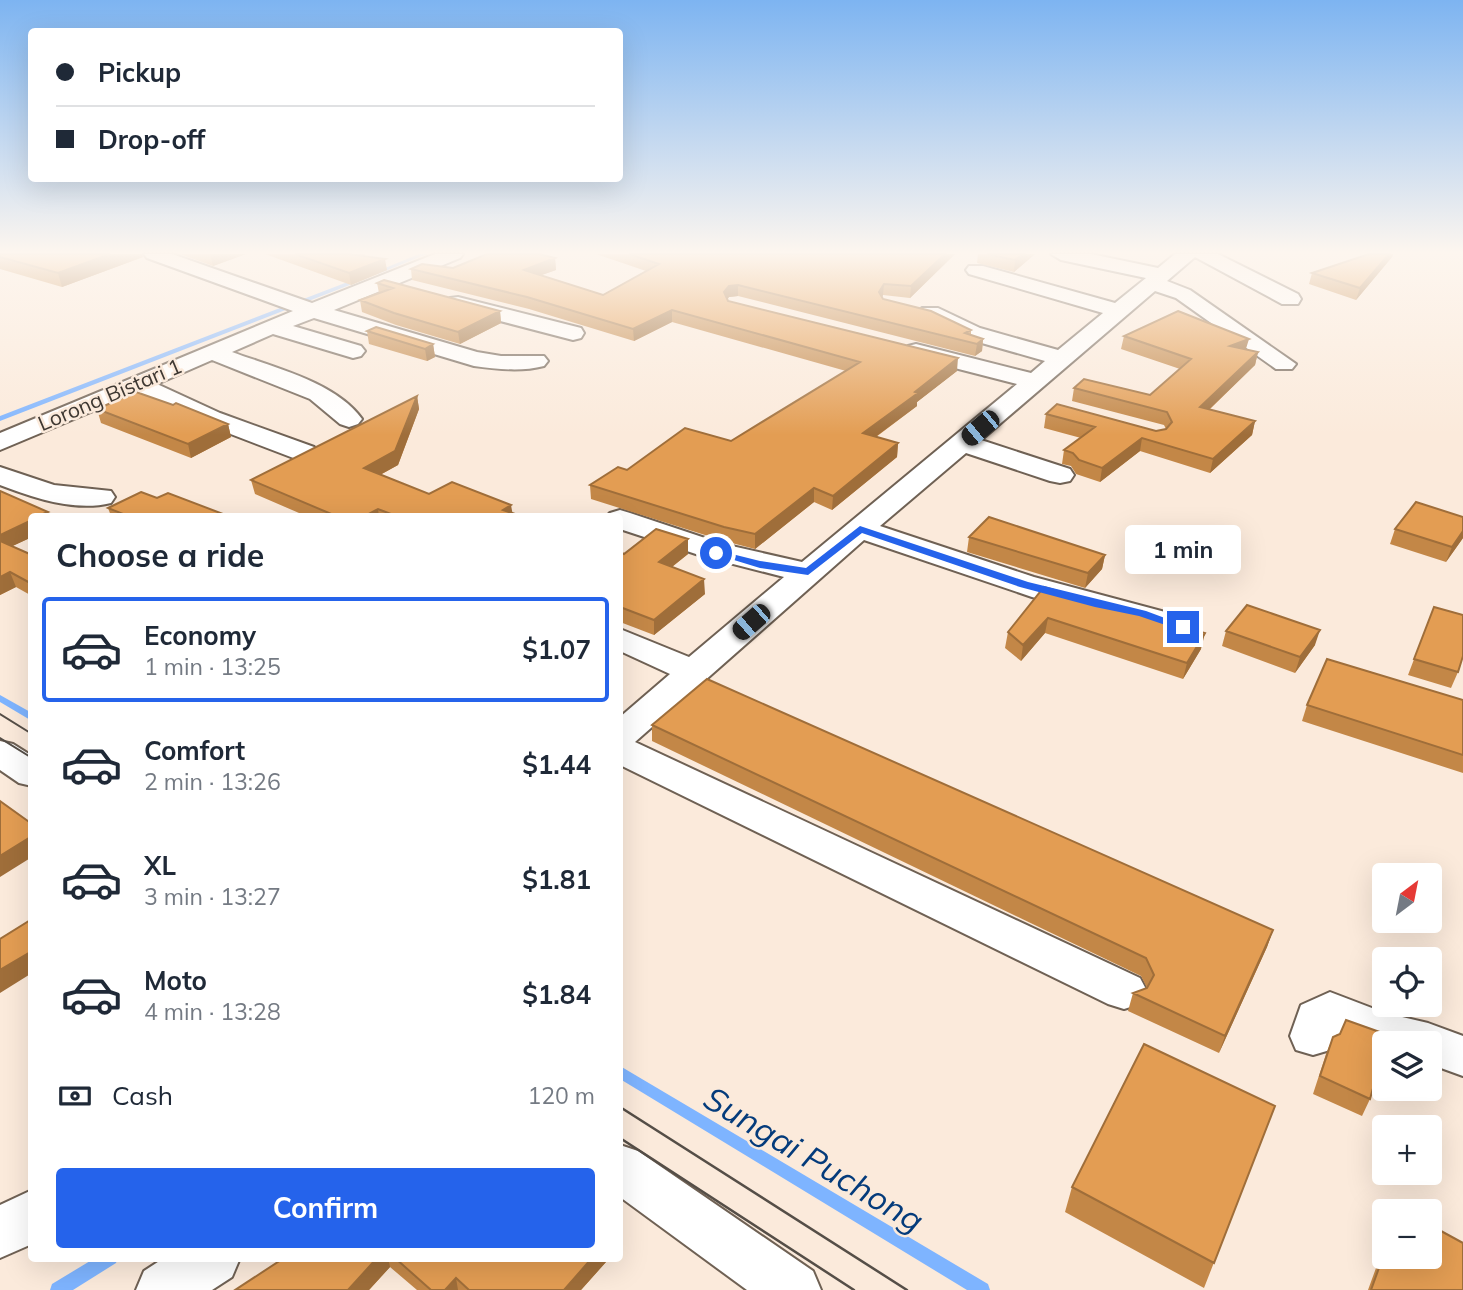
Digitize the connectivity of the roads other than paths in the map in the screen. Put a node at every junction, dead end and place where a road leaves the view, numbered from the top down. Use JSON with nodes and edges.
{"nodes":[{"id":1,"x":290,"y":314,"type":"edge"},
{"id":2,"x":328,"y":314,"type":"edge"},
{"id":3,"x":502,"y":314,"type":"edge"},
{"id":4,"x":933,"y":314,"type":"edge"},
{"id":5,"x":1116,"y":314,"type":"edge"},
{"id":6,"x":1212,"y":314,"type":"edge"},
{"id":7,"x":272,"y":327,"type":"junction"},
{"id":8,"x":573,"y":333,"type":"dead end"},
{"id":9,"x":893,"y":345,"type":"edge"},
{"id":10,"x":353,"y":351,"type":"dead end"},
{"id":11,"x":212,"y":352,"type":"junction"},
{"id":12,"x":1063,"y":359,"type":"junction"},
{"id":13,"x":536,"y":361,"type":"dead end"},
{"id":14,"x":1284,"y":364,"type":"dead end"},
{"id":15,"x":137,"y":384,"type":"junction"},
{"id":16,"x":1031,"y":394,"type":"junction"},
{"id":17,"x":349,"y":419,"type":"dead end"},
{"id":18,"x":0,"y":442,"type":"edge"},
{"id":19,"x":962,"y":443,"type":"junction"},
{"id":20,"x":305,"y":453,"type":"edge"},
{"id":21,"x":0,"y":475,"type":"edge"},
{"id":22,"x":1060,"y":475,"type":"dead end"},
{"id":23,"x":101,"y":496,"type":"dead end"},
{"id":24,"x":623,"y":520,"type":"edge"},
{"id":25,"x":860,"y":529,"type":"junction"},
{"id":26,"x":808,"y":572,"type":"junction"},
{"id":27,"x":1183,"y":627,"type":"edge"},
{"id":28,"x":623,"y":640,"type":"edge"},
{"id":29,"x":694,"y":672,"type":"junction"},
{"id":30,"x":623,"y":733,"type":"edge"},
{"id":31,"x":623,"y":751,"type":"edge"},
{"id":32,"x":1124,"y":991,"type":"dead end"},
{"id":33,"x":1380,"y":1031,"type":"edge"},
{"id":34,"x":1313,"y":1036,"type":"dead end"},
{"id":35,"x":1442,"y":1048,"type":"edge"},
{"id":36,"x":1463,"y":1056,"type":"edge"},
{"id":37,"x":623,"y":1170,"type":"edge"},
{"id":38,"x":28,"y":1217,"type":"edge"},
{"id":39,"x":0,"y":1233,"type":"edge"},
{"id":40,"x":207,"y":1262,"type":"edge"},
{"id":41,"x":164,"y":1290,"type":"edge"},
{"id":42,"x":793,"y":1290,"type":"edge"}],
"edges":[{"from":1,"to":7,"type":"street","name":"Lorong Bistari 1"},
{"from":2,"to":13,"type":"street"},
{"from":3,"to":8,"type":"street"},
{"from":4,"to":12,"type":"street"},
{"from":5,"to":12,"type":"street"},
{"from":6,"to":14,"type":"street"},
{"from":7,"to":10,"type":"street"},
{"from":7,"to":11,"type":"street","name":"Lorong Bistari 1"},
{"from":9,"to":16,"type":"street"},
{"from":11,"to":15,"type":"street","name":"Lorong Bistari 1"},
{"from":11,"to":17,"type":"street"},
{"from":12,"to":16,"type":"street"},
{"from":15,"to":18,"type":"street","name":"Lorong Bistari 1"},
{"from":15,"to":20,"type":"street"},
{"from":16,"to":19,"type":"street"},
{"from":19,"to":22,"type":"street"},
{"from":19,"to":25,"type":"street"},
{"from":21,"to":23,"type":"street"},
{"from":24,"to":26,"type":"street"},
{"from":25,"to":26,"type":"street"},
{"from":25,"to":27,"type":"street"},
{"from":26,"to":29,"type":"street"},
{"from":28,"to":29,"type":"street"},
{"from":29,"to":30,"type":"street"},
{"from":31,"to":32,"type":"street"},
{"from":33,"to":34,"type":"street"},
{"from":35,"to":36,"type":"street"},
{"from":37,"to":42,"type":"street"},
{"from":38,"to":39,"type":"street"},
{"from":40,"to":41,"type":"street"}]}
